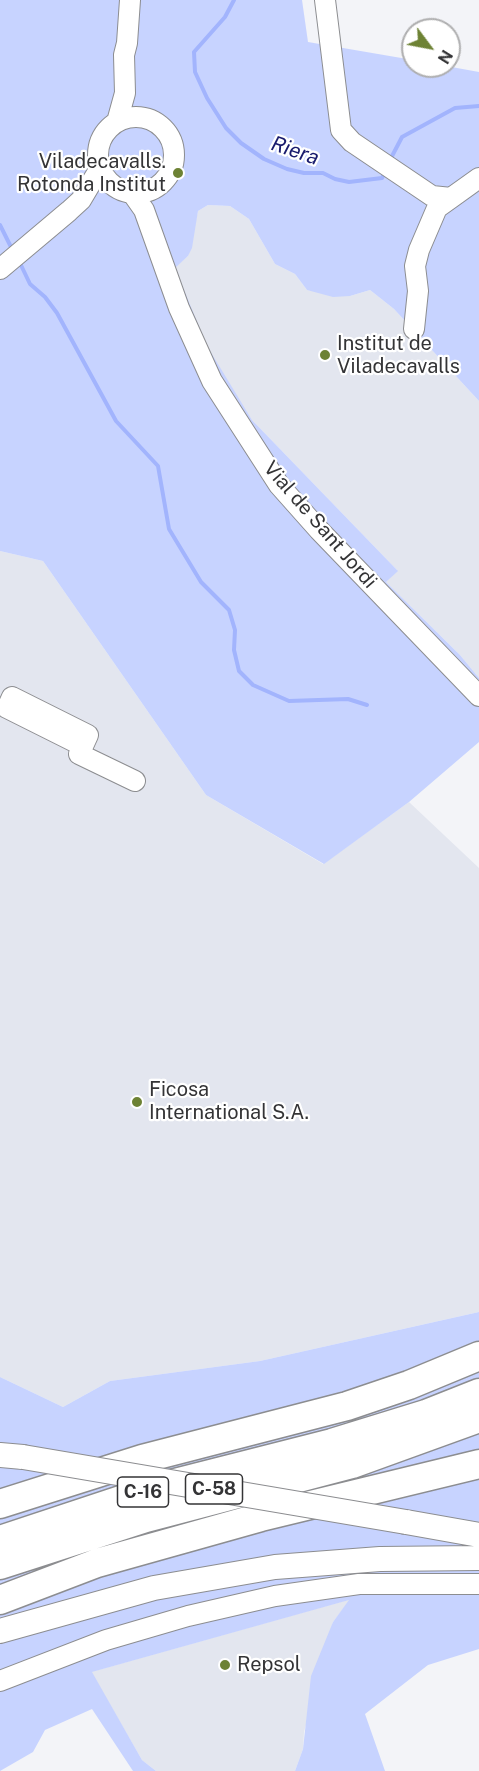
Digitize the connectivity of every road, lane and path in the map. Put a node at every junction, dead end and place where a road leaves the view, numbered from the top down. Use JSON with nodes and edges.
{"nodes":[{"id":1,"x":130,"y":0,"type":"edge"},
{"id":2,"x":325,"y":0,"type":"edge"},
{"id":3,"x":127,"y":43,"type":"junction"},
{"id":4,"x":149,"y":119,"type":"junction"},
{"id":5,"x":117,"y":122,"type":"junction"},
{"id":6,"x":100,"y":168,"type":"junction"},
{"id":7,"x":479,"y":178,"type":"edge"},
{"id":8,"x":161,"y":184,"type":"junction"},
{"id":9,"x":124,"y":190,"type":"junction"},
{"id":10,"x":451,"y":198,"type":"junction"},
{"id":11,"x":81,"y":200,"type":"junction"},
{"id":12,"x":153,"y":232,"type":"junction"},
{"id":13,"x":0,"y":269,"type":"edge"},
{"id":14,"x":414,"y":329,"type":"dead end"},
{"id":15,"x":479,"y":696,"type":"edge"},
{"id":16,"x":83,"y":746,"type":"dead end"},
{"id":17,"x":135,"y":781,"type":"dead end"},
{"id":18,"x":479,"y":1356,"type":"edge"},
{"id":19,"x":479,"y":1393,"type":"edge"},
{"id":20,"x":479,"y":1418,"type":"edge"},
{"id":21,"x":12,"y":1456,"type":"edge"},
{"id":22,"x":352,"y":1464,"type":"junction"},
{"id":23,"x":479,"y":1464,"type":"edge"},
{"id":24,"x":0,"y":1504,"type":"edge"},
{"id":25,"x":479,"y":1535,"type":"edge"},
{"id":26,"x":0,"y":1540,"type":"edge"},
{"id":27,"x":479,"y":1558,"type":"edge"},
{"id":28,"x":0,"y":1565,"type":"edge"},
{"id":29,"x":479,"y":1584,"type":"edge"},
{"id":30,"x":0,"y":1598,"type":"edge"},
{"id":31,"x":0,"y":1631,"type":"edge"},
{"id":32,"x":0,"y":1682,"type":"edge"}],
"edges":[{"from":1,"to":3,"type":"street"},
{"from":2,"to":10,"type":"street"},
{"from":3,"to":4,"type":"street"},
{"from":3,"to":5,"type":"street"},
{"from":4,"to":5,"type":"street"},
{"from":4,"to":8,"type":"street"},
{"from":5,"to":6,"type":"street"},
{"from":6,"to":9,"type":"street"},
{"from":6,"to":11,"type":"street"},
{"from":7,"to":10,"type":"street"},
{"from":8,"to":9,"type":"street"},
{"from":8,"to":12,"type":"street"},
{"from":9,"to":11,"type":"street"},
{"from":9,"to":12,"type":"street","name":"Vial de Sant Jordi"},
{"from":10,"to":14,"type":"street"},
{"from":11,"to":13,"type":"street"},
{"from":12,"to":15,"type":"street","name":"Vial de Sant Jordi"},
{"from":16,"to":17,"type":"street"},
{"from":18,"to":24,"type":"highway"},
{"from":19,"to":26,"type":"highway","number":"C-16"},
{"from":20,"to":22,"type":"highway","number":"C-16"},
{"from":21,"to":25,"type":"main road","number":"C-58","bridge":true},
{"from":22,"to":28,"type":"highway","number":"C-16"},
{"from":22,"to":30,"type":"highway"},
{"from":23,"to":30,"type":"highway"},
{"from":27,"to":31,"type":"main road"},
{"from":29,"to":32,"type":"street"}]}
